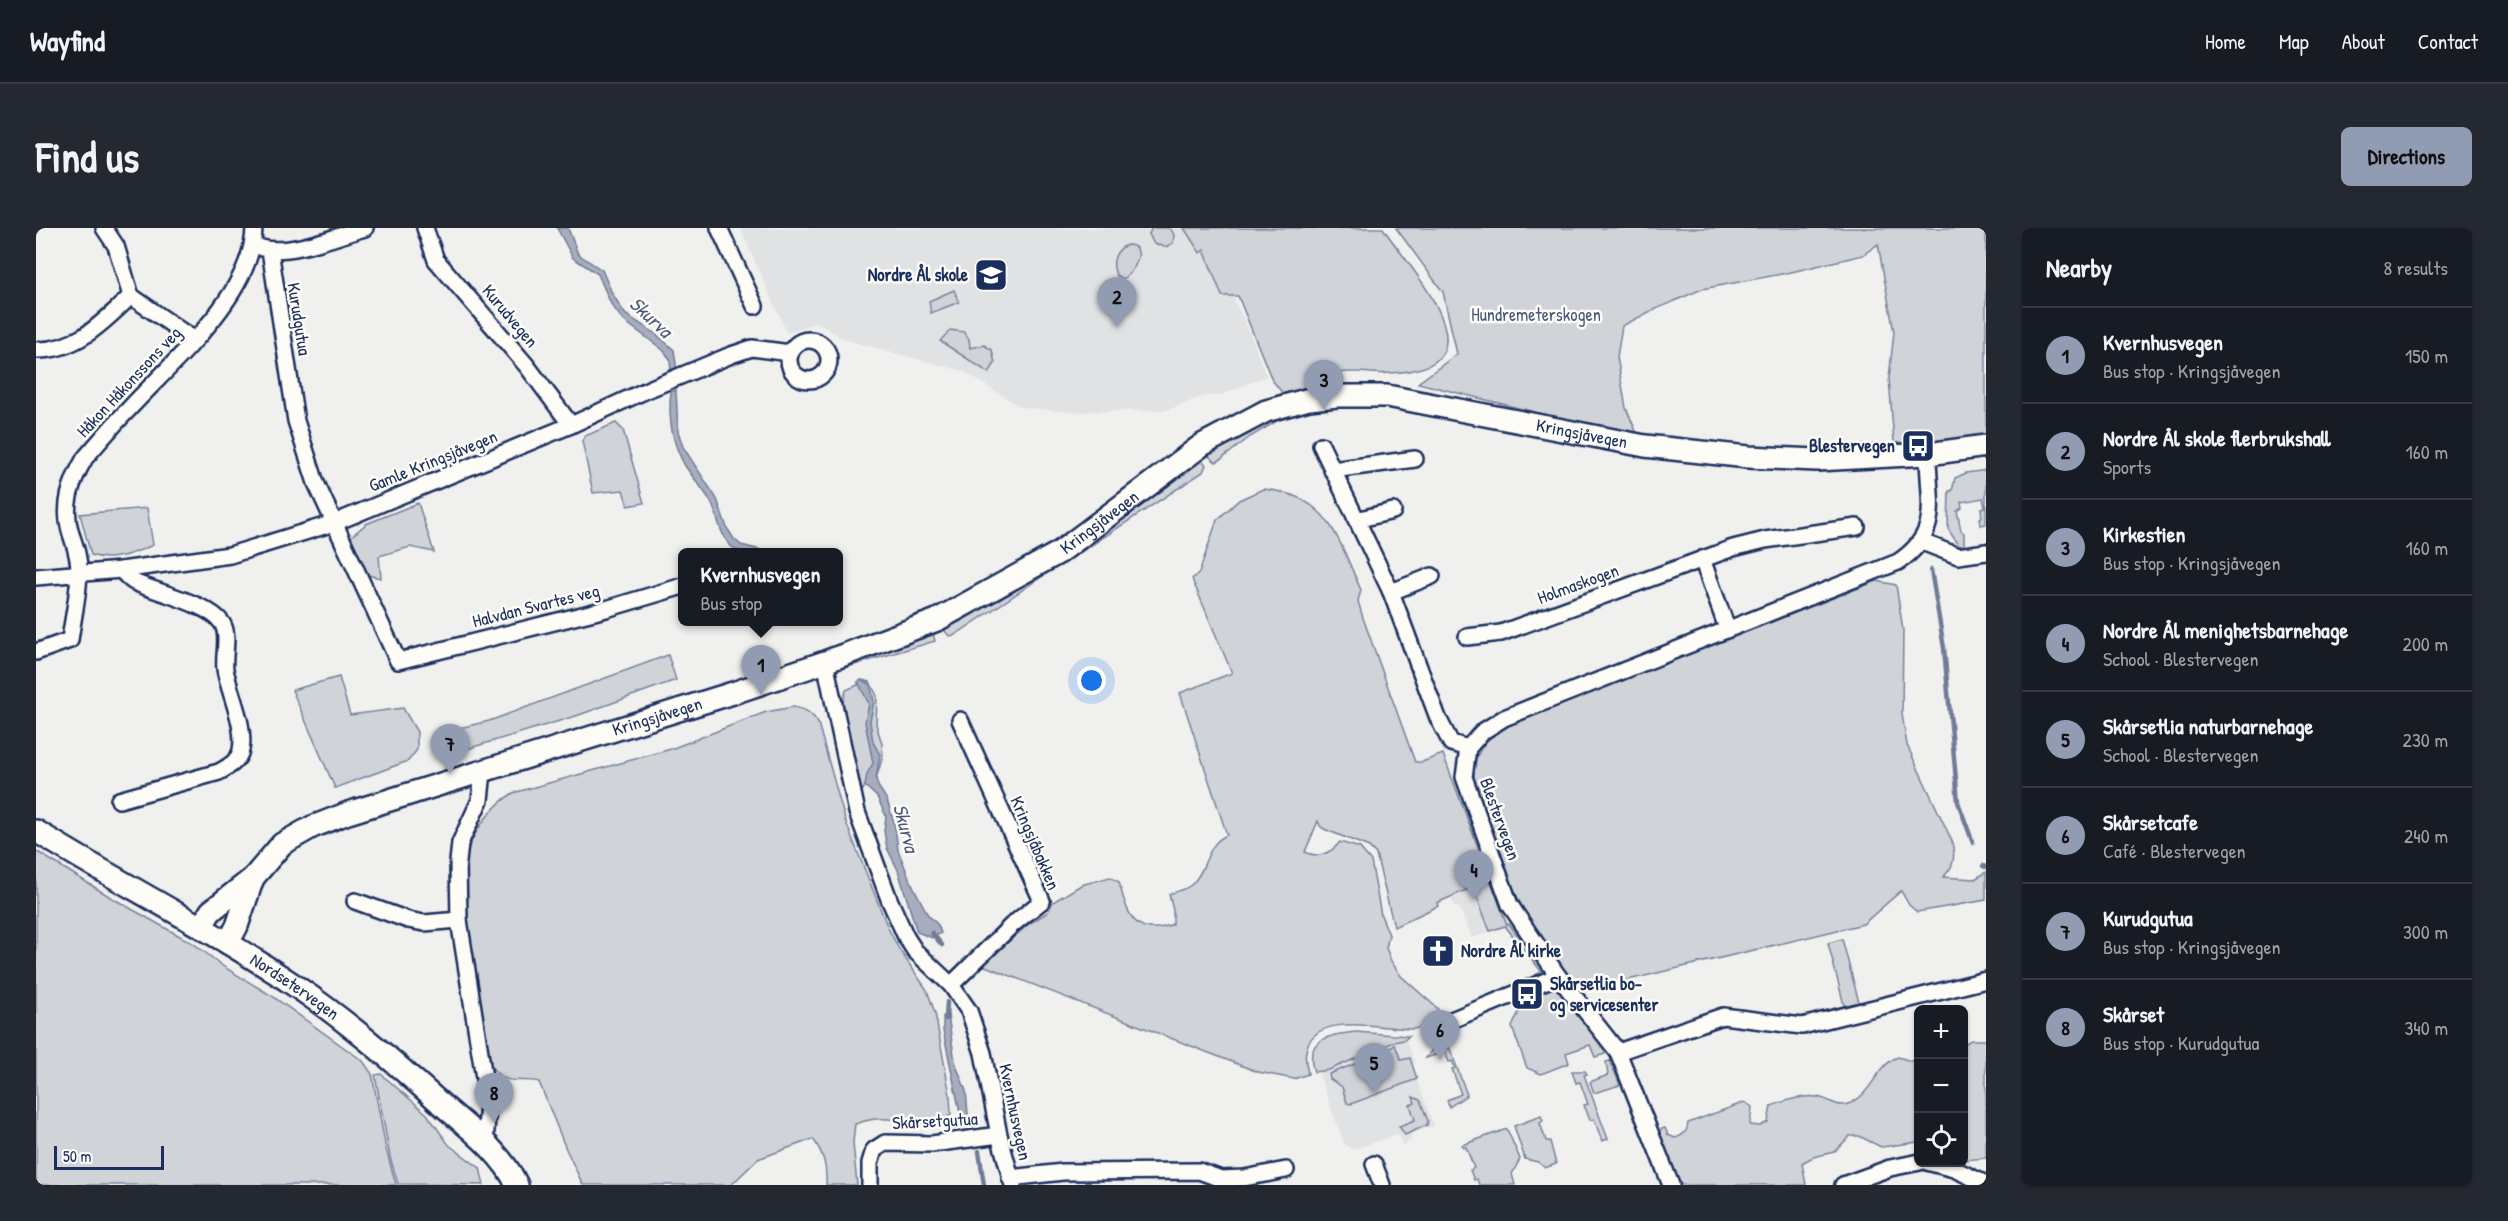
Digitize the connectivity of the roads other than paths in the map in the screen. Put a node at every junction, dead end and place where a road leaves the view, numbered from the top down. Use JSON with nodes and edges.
{"nodes":[{"id":1,"x":104,"y":228,"type":"edge"},
{"id":2,"x":254,"y":228,"type":"edge"},
{"id":3,"x":365,"y":228,"type":"edge"},
{"id":4,"x":425,"y":228,"type":"edge"},
{"id":5,"x":719,"y":228,"type":"edge"},
{"id":6,"x":253,"y":245,"type":"junction"},
{"id":7,"x":270,"y":250,"type":"junction"},
{"id":8,"x":131,"y":296,"type":"junction"},
{"id":9,"x":755,"y":306,"type":"dead end"},
{"id":10,"x":194,"y":340,"type":"junction"},
{"id":11,"x":36,"y":350,"type":"edge"},
{"id":12,"x":790,"y":353,"type":"dead end"},
{"id":13,"x":571,"y":425,"type":"junction"},
{"id":14,"x":1321,"y":445,"type":"dead end"},
{"id":15,"x":1986,"y":446,"type":"edge"},
{"id":16,"x":1928,"y":454,"type":"junction"},
{"id":17,"x":1415,"y":459,"type":"dead end"},
{"id":18,"x":1332,"y":470,"type":"junction"},
{"id":19,"x":1393,"y":512,"type":"dead end"},
{"id":20,"x":1356,"y":520,"type":"junction"},
{"id":21,"x":334,"y":522,"type":"junction"},
{"id":22,"x":1857,"y":528,"type":"dead end"},
{"id":23,"x":1922,"y":542,"type":"junction"},
{"id":24,"x":1986,"y":552,"type":"edge"},
{"id":25,"x":1702,"y":559,"type":"junction"},
{"id":26,"x":121,"y":570,"type":"junction"},
{"id":27,"x":79,"y":572,"type":"junction"},
{"id":28,"x":1432,"y":576,"type":"dead end"},
{"id":29,"x":36,"y":577,"type":"edge"},
{"id":30,"x":678,"y":587,"type":"edge"},
{"id":31,"x":1391,"y":592,"type":"junction"},
{"id":32,"x":1727,"y":628,"type":"junction"},
{"id":33,"x":1467,"y":637,"type":"dead end"},
{"id":34,"x":36,"y":652,"type":"edge"},
{"id":35,"x":398,"y":661,"type":"joint"},
{"id":36,"x":825,"y":662,"type":"junction"},
{"id":37,"x":960,"y":720,"type":"dead end"},
{"id":38,"x":1468,"y":748,"type":"junction"},
{"id":39,"x":483,"y":772,"type":"junction"},
{"id":40,"x":119,"y":800,"type":"dead end"},
{"id":41,"x":36,"y":831,"type":"edge"},
{"id":42,"x":253,"y":878,"type":"junction"},
{"id":43,"x":355,"y":901,"type":"dead end"},
{"id":44,"x":459,"y":920,"type":"junction"},
{"id":45,"x":201,"y":927,"type":"junction"},
{"id":46,"x":228,"y":943,"type":"junction"},
{"id":47,"x":1558,"y":976,"type":"junction"},
{"id":48,"x":1986,"y":980,"type":"edge"},
{"id":49,"x":951,"y":985,"type":"junction"},
{"id":50,"x":1449,"y":1021,"type":"dead end"},
{"id":51,"x":1618,"y":1052,"type":"junction"},
{"id":52,"x":999,"y":1135,"type":"junction"},
{"id":53,"x":485,"y":1144,"type":"junction"},
{"id":54,"x":1914,"y":1163,"type":"edge"},
{"id":55,"x":1374,"y":1164,"type":"dead end"},
{"id":56,"x":1946,"y":1167,"type":"edge"},
{"id":57,"x":1286,"y":1170,"type":"dead end"},
{"id":58,"x":1012,"y":1182,"type":"edge"},
{"id":59,"x":1980,"y":1183,"type":"edge"},
{"id":60,"x":517,"y":1185,"type":"edge"},
{"id":61,"x":870,"y":1185,"type":"edge"},
{"id":62,"x":1382,"y":1185,"type":"edge"},
{"id":63,"x":1671,"y":1185,"type":"edge"},
{"id":64,"x":1843,"y":1185,"type":"edge"}],
"edges":[{"from":1,"to":8,"type":"street"},
{"from":2,"to":6,"type":"street","name":"Håkon Håkonssons veg"},
{"from":3,"to":7,"type":"street"},
{"from":4,"to":13,"type":"street","name":"Kurudvegen"},
{"from":5,"to":9,"type":"street"},
{"from":6,"to":7,"type":"street"},
{"from":6,"to":10,"type":"street","name":"Håkon Håkonssons veg"},
{"from":7,"to":21,"type":"street","name":"Kurudgutua"},
{"from":8,"to":10,"type":"street"},
{"from":8,"to":11,"type":"street"},
{"from":10,"to":27,"type":"street","name":"Håkon Håkonssons veg"},
{"from":12,"to":13,"type":"street","name":"Gamle Kringsjåvegen"},
{"from":13,"to":21,"type":"street","name":"Gamle Kringsjåvegen"},
{"from":14,"to":18,"type":"street"},
{"from":15,"to":16,"type":"street","name":"Kringsjåvegen"},
{"from":16,"to":23,"type":"street"},
{"from":16,"to":36,"type":"street","name":"Kringsjåvegen"},
{"from":17,"to":18,"type":"street"},
{"from":18,"to":20,"type":"street"},
{"from":19,"to":20,"type":"street"},
{"from":20,"to":31,"type":"street"},
{"from":21,"to":26,"type":"street","name":"Gamle Kringsjåvegen"},
{"from":21,"to":35,"type":"street","name":"Kurudgutua"},
{"from":22,"to":25,"type":"street","name":"Holmaskogen"},
{"from":23,"to":24,"type":"street"},
{"from":23,"to":32,"type":"street"},
{"from":25,"to":32,"type":"street"},
{"from":25,"to":33,"type":"street","name":"Holmaskogen"},
{"from":26,"to":27,"type":"street","name":"Gamle Kringsjåvegen"},
{"from":26,"to":40,"type":"street"},
{"from":27,"to":29,"type":"street","name":"Gamle Kringsjåvegen"},
{"from":27,"to":34,"type":"street"},
{"from":28,"to":31,"type":"street"},
{"from":30,"to":35,"type":"street","name":"Halvdan Svartes veg"},
{"from":31,"to":38,"type":"street"},
{"from":32,"to":38,"type":"street"},
{"from":36,"to":39,"type":"street","name":"Kringsjåvegen"},
{"from":36,"to":49,"type":"street","name":"Kvernhusvegen"},
{"from":37,"to":49,"type":"street","name":"Kringsjåbakken"},
{"from":38,"to":47,"type":"street","name":"Blestervegen"},
{"from":39,"to":42,"type":"street","name":"Kringsjåvegen"},
{"from":39,"to":44,"type":"street"},
{"from":41,"to":45,"type":"street","name":"Nordsetervegen"},
{"from":42,"to":45,"type":"street","name":"Kringsjåvegen"},
{"from":42,"to":46,"type":"street","name":"Kringsjåvegen"},
{"from":43,"to":44,"type":"street"},
{"from":44,"to":53,"type":"street"},
{"from":45,"to":46,"type":"street","name":"Nordsetervegen"},
{"from":46,"to":53,"type":"street","name":"Nordsetervegen"},
{"from":47,"to":50,"type":"street"},
{"from":47,"to":51,"type":"street","name":"Blestervegen"},
{"from":48,"to":51,"type":"street"},
{"from":49,"to":52,"type":"street","name":"Kvernhusvegen"},
{"from":51,"to":63,"type":"street","name":"Blestervegen"},
{"from":52,"to":58,"type":"street","name":"Kvernhusvegen"},
{"from":52,"to":61,"type":"street","name":"Skårsetgutua"},
{"from":53,"to":60,"type":"street","name":"Nordsetervegen"},
{"from":54,"to":64,"type":"street"},
{"from":55,"to":62,"type":"street"},
{"from":56,"to":59,"type":"street"},
{"from":57,"to":58,"type":"street","name":"Kvernhusvegen"}]}
